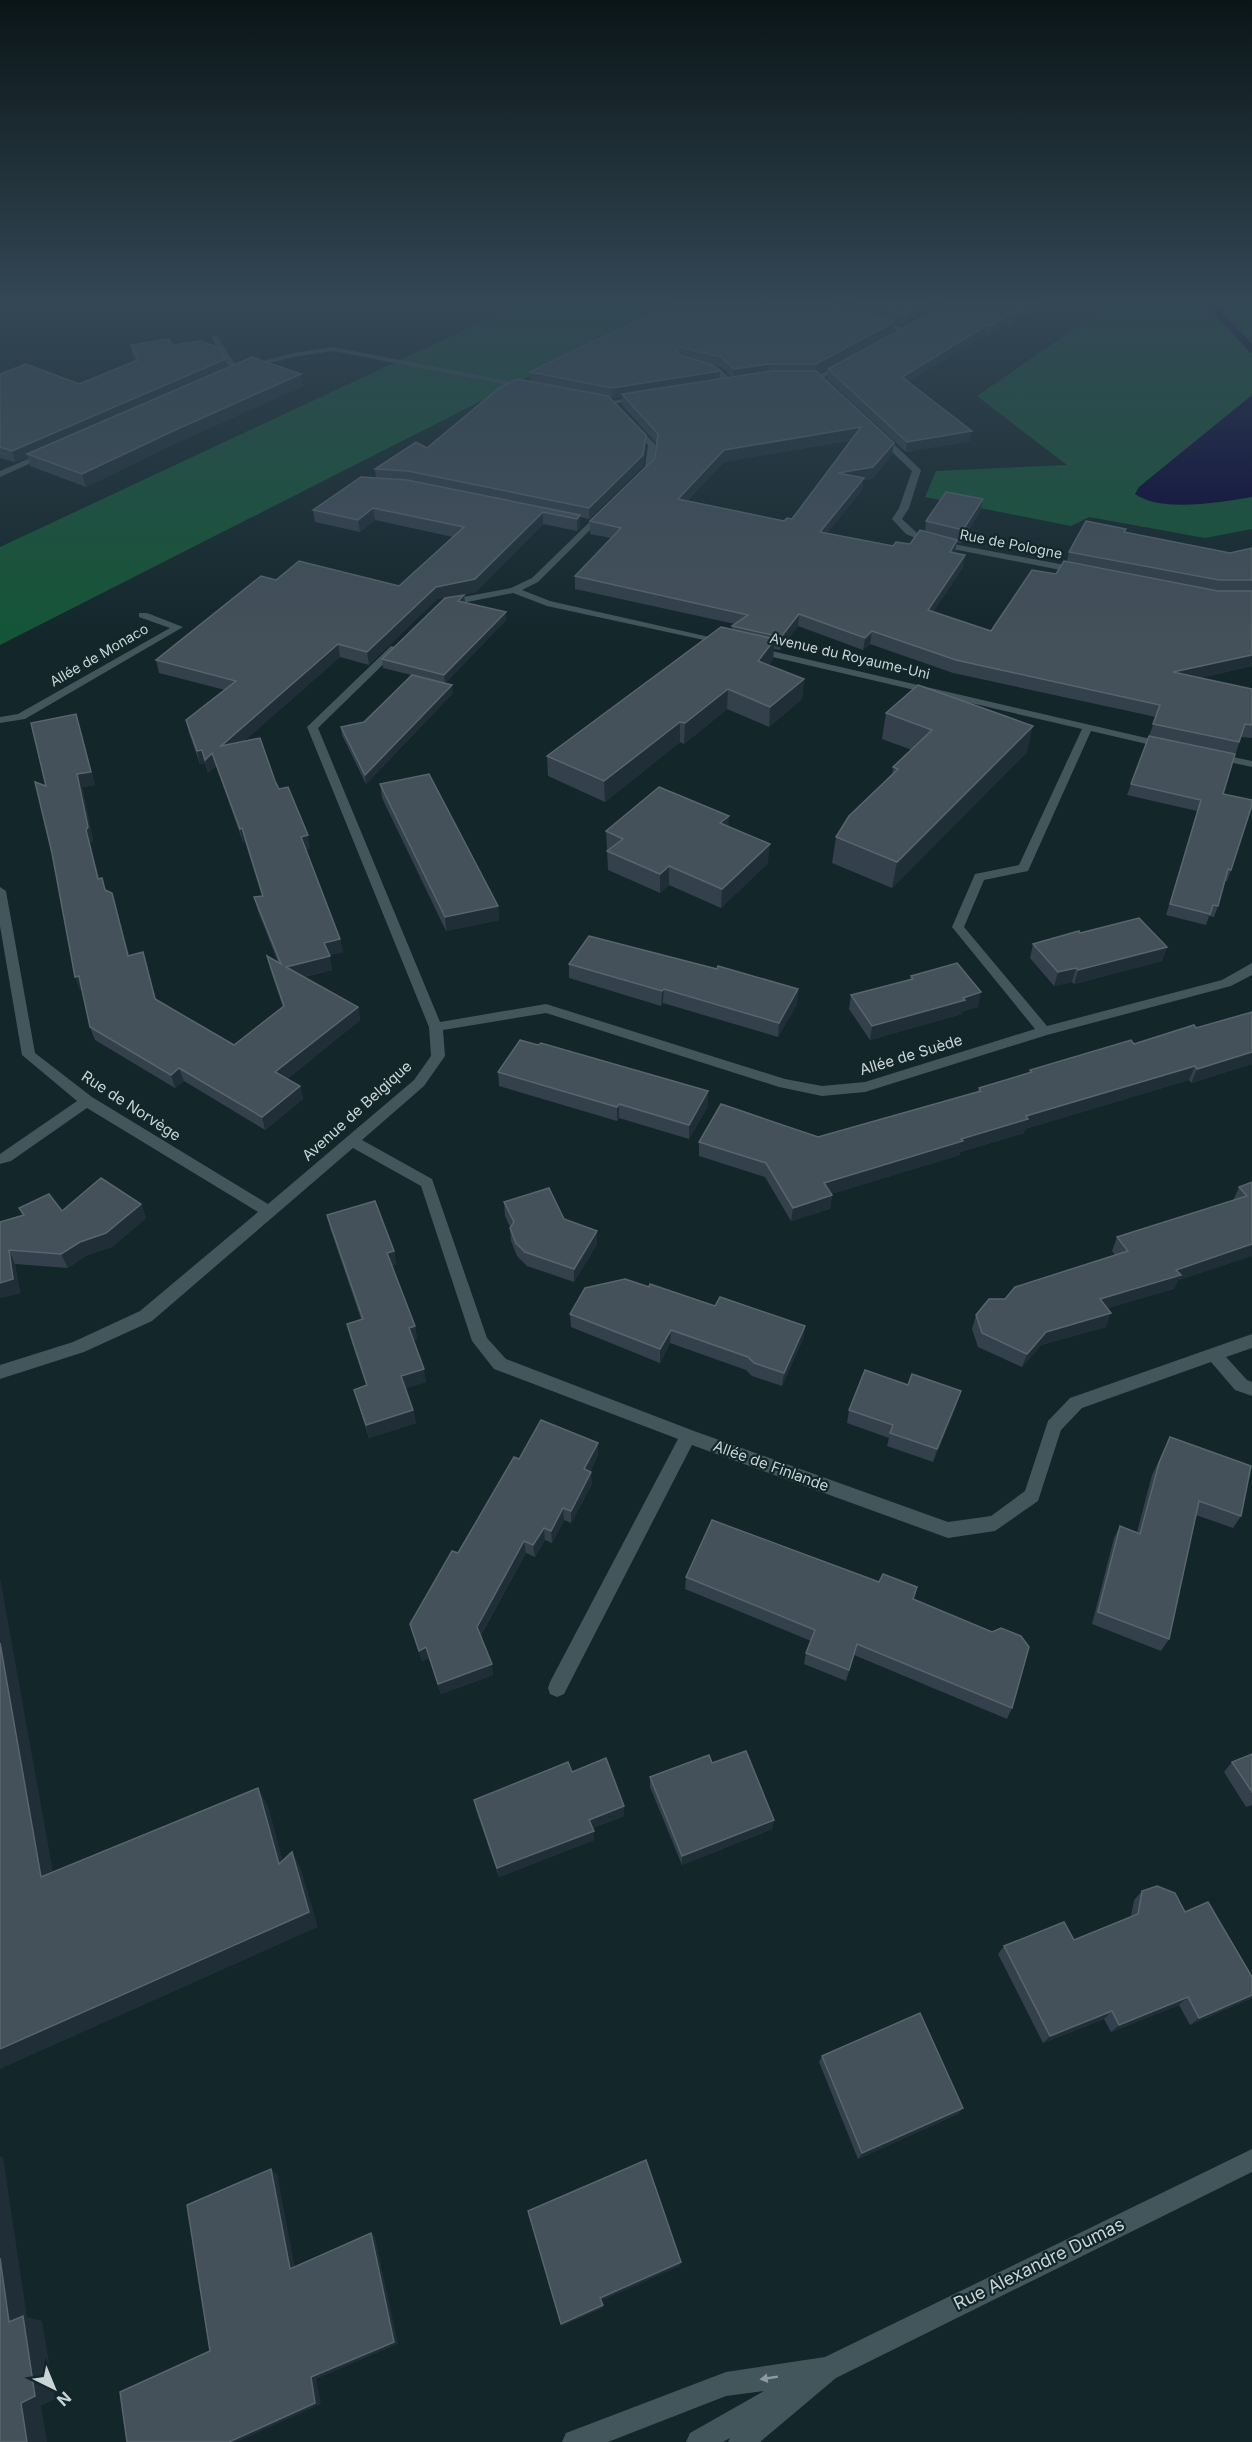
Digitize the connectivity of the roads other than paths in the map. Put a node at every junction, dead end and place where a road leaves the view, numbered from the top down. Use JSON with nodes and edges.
{"nodes":[{"id":1,"x":628,"y":419,"type":"edge"},
{"id":2,"x":867,"y":424,"type":"edge"},
{"id":3,"x":54,"y":451,"type":"edge"},
{"id":4,"x":0,"y":474,"type":"edge"},
{"id":5,"x":632,"y":484,"type":"edge"},
{"id":6,"x":607,"y":508,"type":"edge"},
{"id":7,"x":579,"y":522,"type":"edge"},
{"id":8,"x":590,"y":524,"type":"junction"},
{"id":9,"x":1086,"y":572,"type":"edge"},
{"id":10,"x":514,"y":590,"type":"junction"},
{"id":11,"x":438,"y":607,"type":"edge"},
{"id":12,"x":143,"y":615,"type":"dead end"},
{"id":13,"x":408,"y":636,"type":"edge"},
{"id":14,"x":736,"y":646,"type":"edge"},
{"id":15,"x":748,"y":648,"type":"edge"},
{"id":16,"x":0,"y":720,"type":"edge"},
{"id":17,"x":1087,"y":729,"type":"junction"},
{"id":18,"x":1175,"y":748,"type":"edge"},
{"id":19,"x":1208,"y":754,"type":"edge"},
{"id":20,"x":1252,"y":764,"type":"edge"},
{"id":21,"x":0,"y":891,"type":"edge"},
{"id":22,"x":1252,"y":967,"type":"edge"},
{"id":23,"x":436,"y":1027,"type":"junction"},
{"id":24,"x":1044,"y":1031,"type":"junction"},
{"id":25,"x":87,"y":1101,"type":"junction"},
{"id":26,"x":351,"y":1140,"type":"junction"},
{"id":27,"x":0,"y":1159,"type":"edge"},
{"id":28,"x":268,"y":1211,"type":"junction"},
{"id":29,"x":1252,"y":1341,"type":"edge"},
{"id":30,"x":1215,"y":1355,"type":"junction"},
{"id":31,"x":0,"y":1372,"type":"edge"},
{"id":32,"x":1252,"y":1389,"type":"edge"},
{"id":33,"x":688,"y":1436,"type":"junction"},
{"id":34,"x":557,"y":1688,"type":"dead end"},
{"id":35,"x":1252,"y":2160,"type":"edge"},
{"id":36,"x":826,"y":2369,"type":"junction"},
{"id":37,"x":575,"y":2442,"type":"edge"},
{"id":38,"x":699,"y":2442,"type":"edge"},
{"id":39,"x":741,"y":2442,"type":"edge"}],
"edges":[{"from":1,"to":5,"type":"street"},
{"from":2,"to":9,"type":"street","name":"Rue de Pologne"},
{"from":3,"to":4,"type":"street"},
{"from":6,"to":8,"type":"street"},
{"from":7,"to":8,"type":"street"},
{"from":8,"to":10,"type":"street"},
{"from":10,"to":11,"type":"street"},
{"from":10,"to":14,"type":"street"},
{"from":12,"to":16,"type":"street","name":"Allée de Monaco"},
{"from":13,"to":23,"type":"street","name":"Avenue de Belgique"},
{"from":15,"to":17,"type":"street","name":"Avenue du Royaume-Uni"},
{"from":17,"to":18,"type":"street","name":"Avenue du Royaume-Uni"},
{"from":17,"to":24,"type":"street"},
{"from":19,"to":20,"type":"street"},
{"from":21,"to":25,"type":"street","name":"Rue de Norvège"},
{"from":22,"to":24,"type":"street","name":"Allée de Suède"},
{"from":23,"to":24,"type":"street","name":"Allée de Suède"},
{"from":23,"to":26,"type":"street","name":"Avenue de Belgique"},
{"from":25,"to":27,"type":"street"},
{"from":25,"to":28,"type":"street","name":"Rue de Norvège"},
{"from":26,"to":28,"type":"street","name":"Avenue de Belgique"},
{"from":26,"to":33,"type":"street","name":"Allée de Finlande"},
{"from":28,"to":31,"type":"street","name":"Avenue de Belgique"},
{"from":29,"to":30,"type":"street","name":"Allée de Finlande"},
{"from":30,"to":32,"type":"street"},
{"from":30,"to":33,"type":"street","name":"Allée de Finlande"},
{"from":33,"to":34,"type":"street"},
{"from":35,"to":36,"type":"street","name":"Rue Alexandre Dumas"},
{"from":36,"to":37,"type":"street","name":"Rue Alexandre Dumas","one_way":true},
{"from":36,"to":38,"type":"street"},
{"from":36,"to":39,"type":"street","name":"Rue Alexandre Dumas"}]}
